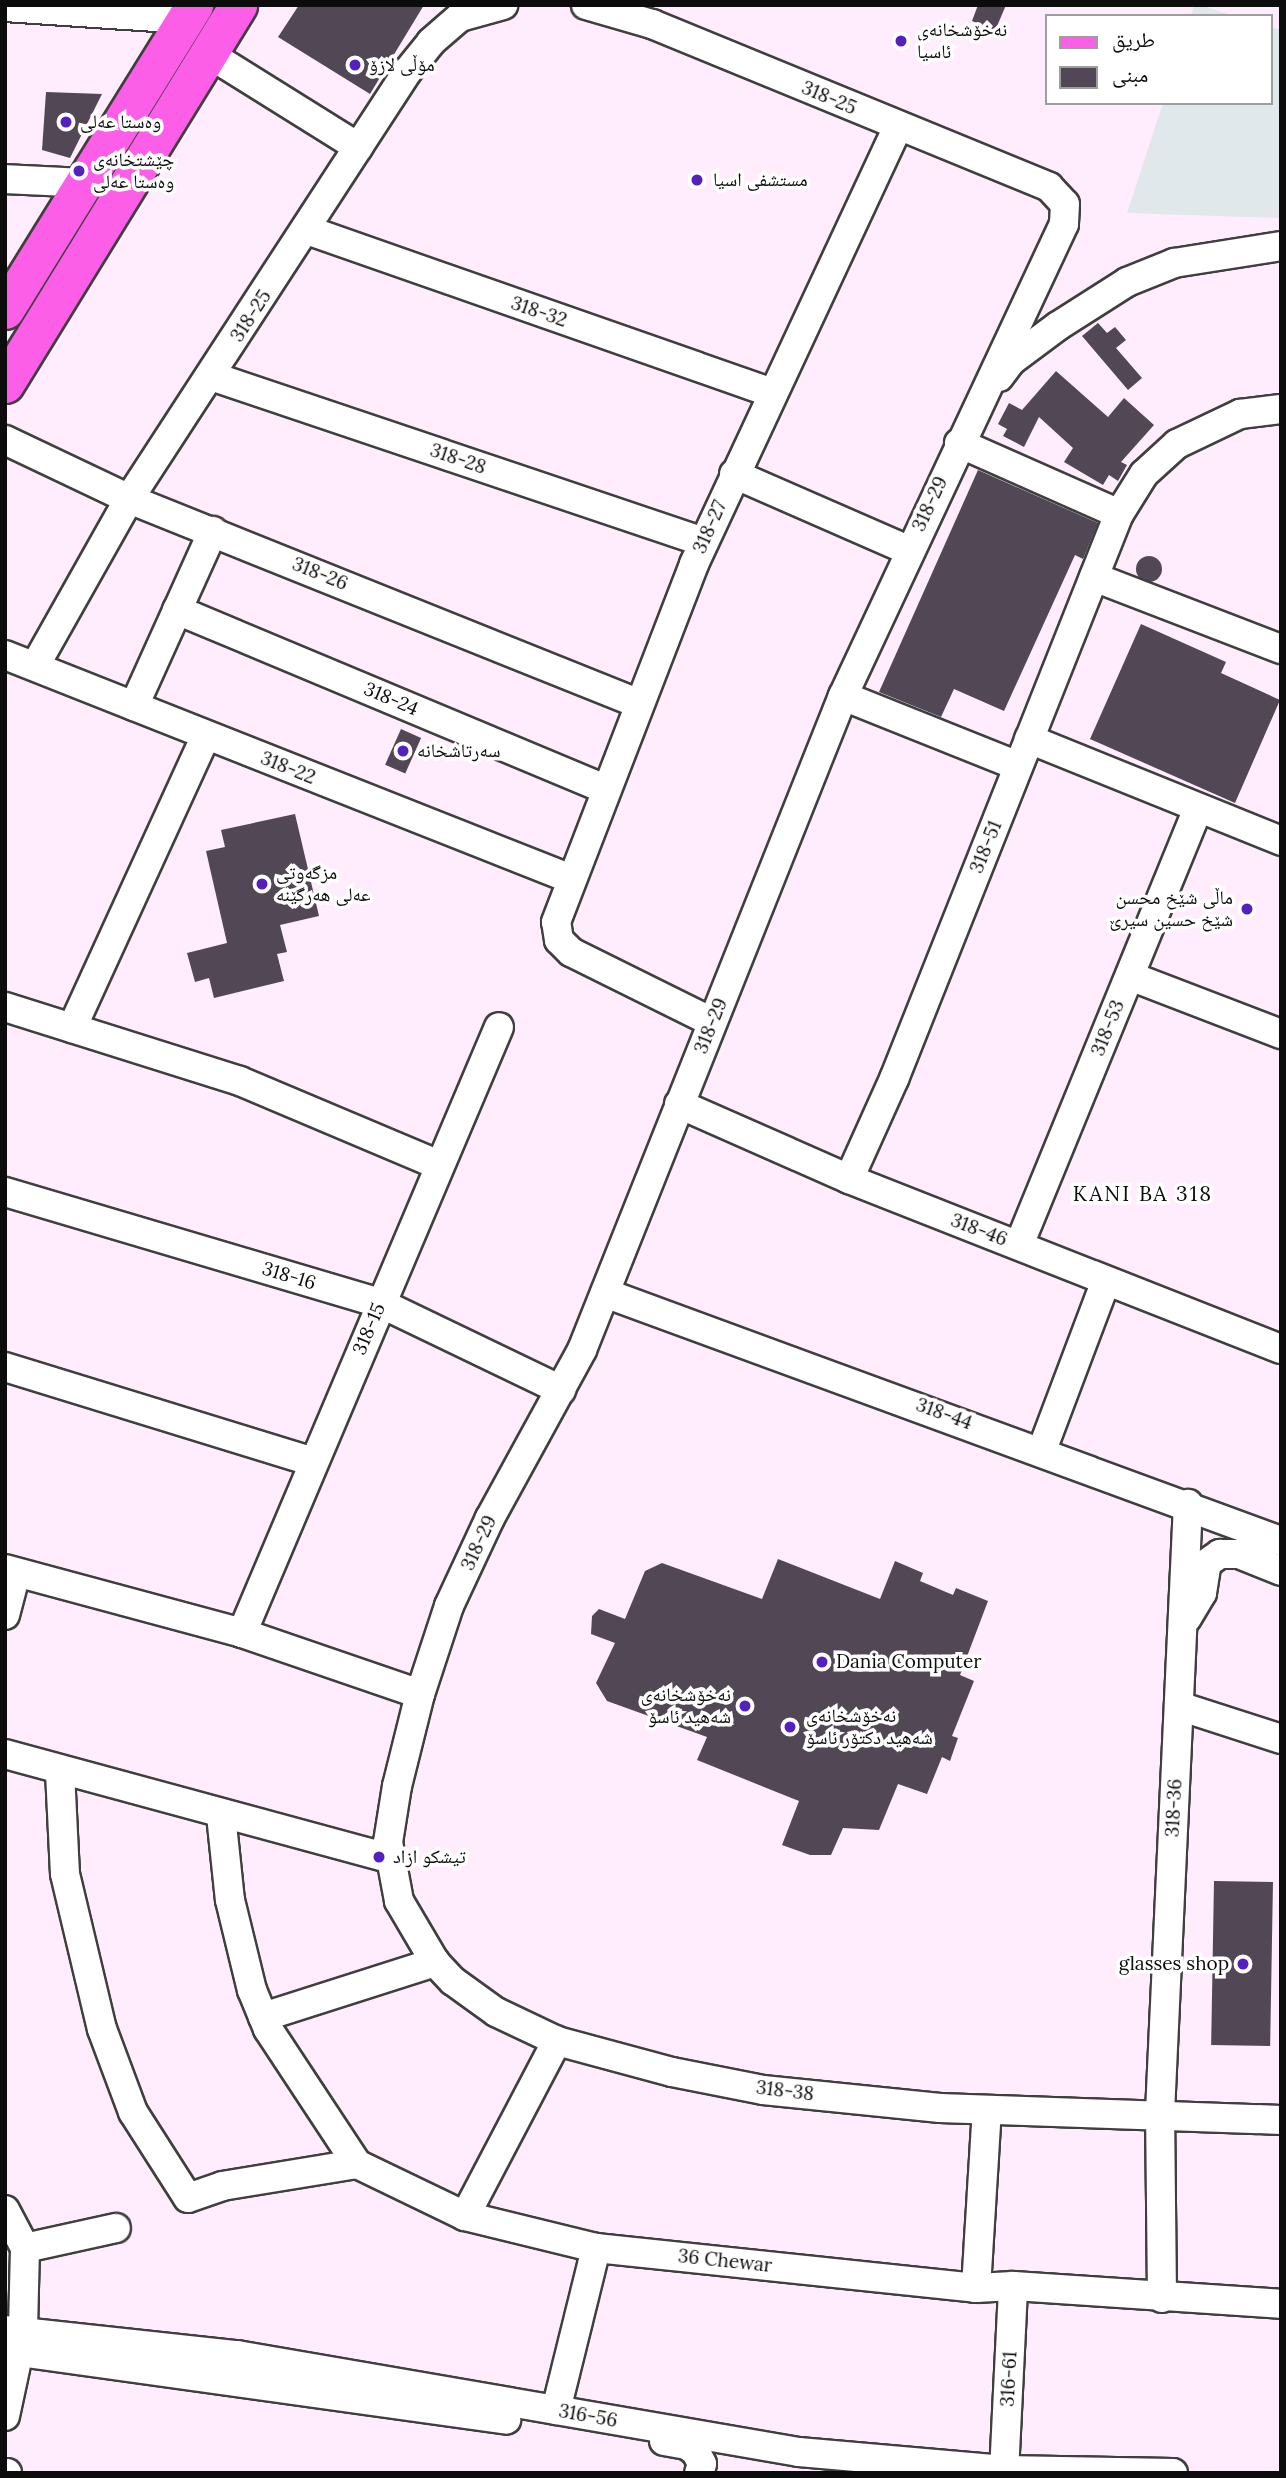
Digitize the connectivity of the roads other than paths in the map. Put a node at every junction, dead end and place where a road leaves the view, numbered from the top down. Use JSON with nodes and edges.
{"nodes":[{"id":1,"x":238,"y":5,"type":"edge"},
{"id":2,"x":503,"y":5,"type":"edge"},
{"id":3,"x":586,"y":5,"type":"edge"},
{"id":4,"x":5,"y":7,"type":"edge"},
{"id":5,"x":190,"y":12,"type":"edge"},
{"id":6,"x":209,"y":54,"type":"junction"},
{"id":7,"x":898,"y":127,"type":"junction"},
{"id":8,"x":358,"y":147,"type":"junction"},
{"id":9,"x":5,"y":179,"type":"edge"},
{"id":10,"x":86,"y":183,"type":"junction"},
{"id":11,"x":1065,"y":204,"type":"joint"},
{"id":12,"x":307,"y":230,"type":"junction"},
{"id":13,"x":1281,"y":246,"type":"edge"},
{"id":14,"x":5,"y":310,"type":"edge"},
{"id":15,"x":211,"y":376,"type":"junction"},
{"id":16,"x":5,"y":384,"type":"edge"},
{"id":17,"x":772,"y":393,"type":"junction"},
{"id":18,"x":1281,"y":409,"type":"edge"},
{"id":19,"x":971,"y":417,"type":"junction"},
{"id":20,"x":5,"y":440,"type":"edge"},
{"id":21,"x":959,"y":443,"type":"junction"},
{"id":22,"x":734,"y":474,"type":"junction"},
{"id":23,"x":130,"y":499,"type":"junction"},
{"id":24,"x":1119,"y":514,"type":"junction"},
{"id":25,"x":213,"y":531,"type":"junction"},
{"id":26,"x":704,"y":542,"type":"junction"},
{"id":27,"x":908,"y":550,"type":"junction"},
{"id":28,"x":1094,"y":577,"type":"junction"},
{"id":29,"x":177,"y":610,"type":"junction"},
{"id":30,"x":1281,"y":649,"type":"edge"},
{"id":31,"x":5,"y":655,"type":"edge"},
{"id":32,"x":36,"y":666,"type":"junction"},
{"id":33,"x":843,"y":696,"type":"junction"},
{"id":34,"x":637,"y":703,"type":"junction"},
{"id":35,"x":134,"y":706,"type":"junction"},
{"id":36,"x":206,"y":735,"type":"junction"},
{"id":37,"x":1029,"y":740,"type":"junction"},
{"id":38,"x":1018,"y":766,"type":"junction"},
{"id":39,"x":604,"y":789,"type":"junction"},
{"id":40,"x":1197,"y":810,"type":"junction"},
{"id":41,"x":1281,"y":841,"type":"edge"},
{"id":42,"x":571,"y":879,"type":"junction"},
{"id":43,"x":1130,"y":976,"type":"junction"},
{"id":44,"x":5,"y":1007,"type":"edge"},
{"id":45,"x":712,"y":1022,"type":"junction"},
{"id":46,"x":499,"y":1027,"type":"dead end"},
{"id":47,"x":72,"y":1028,"type":"junction"},
{"id":48,"x":1281,"y":1034,"type":"edge"},
{"id":49,"x":679,"y":1104,"type":"junction"},
{"id":50,"x":439,"y":1165,"type":"junction"},
{"id":51,"x":849,"y":1179,"type":"junction"},
{"id":52,"x":5,"y":1192,"type":"edge"},
{"id":53,"x":1019,"y":1245,"type":"junction"},
{"id":54,"x":1105,"y":1283,"type":"junction"},
{"id":55,"x":605,"y":1293,"type":"junction"},
{"id":56,"x":380,"y":1303,"type":"junction"},
{"id":57,"x":1281,"y":1349,"type":"edge"},
{"id":58,"x":5,"y":1367,"type":"edge"},
{"id":59,"x":561,"y":1390,"type":"junction"},
{"id":60,"x":1042,"y":1450,"type":"junction"},
{"id":61,"x":313,"y":1462,"type":"junction"},
{"id":62,"x":1188,"y":1504,"type":"junction"},
{"id":63,"x":1281,"y":1541,"type":"edge"},
{"id":64,"x":11,"y":1571,"type":"edge"},
{"id":65,"x":1281,"y":1571,"type":"edge"},
{"id":66,"x":5,"y":1615,"type":"edge"},
{"id":67,"x":1182,"y":1626,"type":"junction"},
{"id":68,"x":242,"y":1633,"type":"junction"},
{"id":69,"x":420,"y":1694,"type":"junction"},
{"id":70,"x":1179,"y":1706,"type":"junction"},
{"id":71,"x":1281,"y":1739,"type":"edge"},
{"id":72,"x":5,"y":1754,"type":"edge"},
{"id":73,"x":60,"y":1772,"type":"junction"},
{"id":74,"x":221,"y":1815,"type":"junction"},
{"id":75,"x":389,"y":1858,"type":"junction"},
{"id":76,"x":435,"y":1962,"type":"junction"},
{"id":77,"x":263,"y":2017,"type":"junction"},
{"id":78,"x":556,"y":2041,"type":"junction"},
{"id":79,"x":987,"y":2110,"type":"junction"},
{"id":80,"x":1160,"y":2113,"type":"junction"},
{"id":81,"x":1281,"y":2120,"type":"edge"},
{"id":82,"x":357,"y":2164,"type":"junction"},
{"id":83,"x":5,"y":2210,"type":"edge"},
{"id":84,"x":465,"y":2216,"type":"junction"},
{"id":85,"x":116,"y":2228,"type":"dead end"},
{"id":86,"x":25,"y":2248,"type":"junction"},
{"id":87,"x":596,"y":2248,"type":"junction"},
{"id":88,"x":1013,"y":2286,"type":"junction"},
{"id":89,"x":976,"y":2288,"type":"junction"},
{"id":90,"x":1162,"y":2298,"type":"junction"},
{"id":91,"x":1281,"y":2304,"type":"edge"},
{"id":92,"x":16,"y":2338,"type":"edge"},
{"id":93,"x":556,"y":2410,"type":"junction"},
{"id":94,"x":5,"y":2416,"type":"edge"},
{"id":95,"x":700,"y":2468,"type":"edge"},
{"id":96,"x":1004,"y":2471,"type":"edge"},
{"id":97,"x":1169,"y":2473,"type":"edge"}],
"edges":[{"from":1,"to":6,"type":"main road"},
{"from":2,"to":8,"type":"street","name":"318-25"},
{"from":3,"to":7,"type":"street","name":"318-25"},
{"from":4,"to":5,"type":"street"},
{"from":5,"to":10,"type":"main road"},
{"from":6,"to":8,"type":"street"},
{"from":6,"to":16,"type":"main road"},
{"from":7,"to":11,"type":"street","name":"318-25"},
{"from":7,"to":17,"type":"street","name":"318-27"},
{"from":8,"to":12,"type":"street","name":"318-25"},
{"from":9,"to":10,"type":"street"},
{"from":10,"to":14,"type":"main road"},
{"from":11,"to":19,"type":"street","name":"318-29"},
{"from":12,"to":15,"type":"street","name":"318-25"},
{"from":12,"to":17,"type":"street","name":"318-32"},
{"from":13,"to":19,"type":"street"},
{"from":15,"to":23,"type":"street","name":"318-25"},
{"from":15,"to":26,"type":"street","name":"318-28"},
{"from":17,"to":22,"type":"street","name":"318-27"},
{"from":18,"to":24,"type":"street","name":"318-51"},
{"from":19,"to":21,"type":"street","name":"318-29"},
{"from":20,"to":23,"type":"street","name":"318-26"},
{"from":21,"to":24,"type":"street"},
{"from":21,"to":27,"type":"street","name":"318-29"},
{"from":22,"to":26,"type":"street","name":"318-27"},
{"from":22,"to":27,"type":"street"},
{"from":23,"to":25,"type":"street","name":"318-26"},
{"from":23,"to":32,"type":"street","name":"318-25"},
{"from":24,"to":28,"type":"street","name":"318-51"},
{"from":25,"to":29,"type":"street"},
{"from":25,"to":34,"type":"street","name":"318-26"},
{"from":26,"to":34,"type":"street","name":"318-27"},
{"from":27,"to":33,"type":"street","name":"318-29"},
{"from":28,"to":30,"type":"street"},
{"from":28,"to":37,"type":"street","name":"318-51"},
{"from":29,"to":35,"type":"street"},
{"from":29,"to":39,"type":"street","name":"318-24"},
{"from":31,"to":32,"type":"street","name":"318-22"},
{"from":32,"to":35,"type":"street","name":"318-22"},
{"from":33,"to":38,"type":"street"},
{"from":33,"to":45,"type":"street","name":"318-29"},
{"from":34,"to":39,"type":"street","name":"318-27"},
{"from":35,"to":36,"type":"street","name":"318-22"},
{"from":36,"to":42,"type":"street","name":"318-22"},
{"from":36,"to":47,"type":"street"},
{"from":37,"to":38,"type":"street","name":"318-51"},
{"from":37,"to":40,"type":"street"},
{"from":38,"to":51,"type":"street","name":"318-51"},
{"from":39,"to":42,"type":"street","name":"318-27"},
{"from":40,"to":41,"type":"street"},
{"from":40,"to":43,"type":"street","name":"318-53"},
{"from":42,"to":45,"type":"street","name":"318-27"},
{"from":43,"to":48,"type":"street"},
{"from":43,"to":53,"type":"street","name":"318-53"},
{"from":44,"to":47,"type":"street"},
{"from":45,"to":49,"type":"street","name":"318-29"},
{"from":46,"to":50,"type":"street","name":"318-15"},
{"from":47,"to":50,"type":"street"},
{"from":49,"to":51,"type":"street","name":"318-46"},
{"from":49,"to":55,"type":"street","name":"318-29"},
{"from":50,"to":56,"type":"street","name":"318-15"},
{"from":51,"to":53,"type":"street","name":"318-46"},
{"from":52,"to":56,"type":"street","name":"318-16"},
{"from":53,"to":54,"type":"street","name":"318-46"},
{"from":54,"to":57,"type":"street","name":"318-46"},
{"from":54,"to":60,"type":"street"},
{"from":55,"to":59,"type":"street","name":"318-29"},
{"from":55,"to":60,"type":"street","name":"318-44"},
{"from":56,"to":59,"type":"street","name":"318-16"},
{"from":56,"to":61,"type":"street","name":"318-15"},
{"from":58,"to":61,"type":"street"},
{"from":59,"to":69,"type":"street","name":"318-29"},
{"from":60,"to":62,"type":"street","name":"318-44"},
{"from":61,"to":68,"type":"street","name":"318-15"},
{"from":62,"to":63,"type":"street","name":"318-44"},
{"from":62,"to":67,"type":"street","name":"318-36"},
{"from":64,"to":66,"type":"street"},
{"from":64,"to":68,"type":"street"},
{"from":65,"to":67,"type":"street"},
{"from":67,"to":70,"type":"street","name":"318-36"},
{"from":68,"to":69,"type":"street"},
{"from":69,"to":75,"type":"street","name":"318-29"},
{"from":70,"to":71,"type":"street"},
{"from":70,"to":80,"type":"street","name":"318-36"},
{"from":72,"to":73,"type":"street"},
{"from":73,"to":74,"type":"street"},
{"from":73,"to":82,"type":"street"},
{"from":74,"to":75,"type":"street"},
{"from":74,"to":77,"type":"street"},
{"from":75,"to":76,"type":"street","name":"318-38"},
{"from":76,"to":77,"type":"street"},
{"from":76,"to":78,"type":"street","name":"318-38"},
{"from":77,"to":82,"type":"street"},
{"from":78,"to":79,"type":"street","name":"318-38"},
{"from":78,"to":84,"type":"street"},
{"from":79,"to":80,"type":"street","name":"318-38"},
{"from":79,"to":89,"type":"street"},
{"from":80,"to":81,"type":"street","name":"318-38"},
{"from":80,"to":90,"type":"street","name":"318-36"},
{"from":82,"to":84,"type":"street","name":"36 Chewar"},
{"from":83,"to":86,"type":"street"},
{"from":84,"to":87,"type":"street","name":"36 Chewar"},
{"from":85,"to":86,"type":"street"},
{"from":86,"to":92,"type":"street"},
{"from":87,"to":89,"type":"street","name":"36 Chewar"},
{"from":87,"to":93,"type":"street"},
{"from":88,"to":89,"type":"street","name":"36 Chewar"},
{"from":88,"to":90,"type":"street","name":"36 Chewar"},
{"from":88,"to":96,"type":"street","name":"316-61"},
{"from":90,"to":91,"type":"street","name":"36 Chewar"},
{"from":92,"to":93,"type":"street","name":"316-56"},
{"from":92,"to":94,"type":"street"},
{"from":92,"to":95,"type":"street"},
{"from":93,"to":96,"type":"street","name":"316-56"},
{"from":96,"to":97,"type":"street","name":"316-56"}]}
